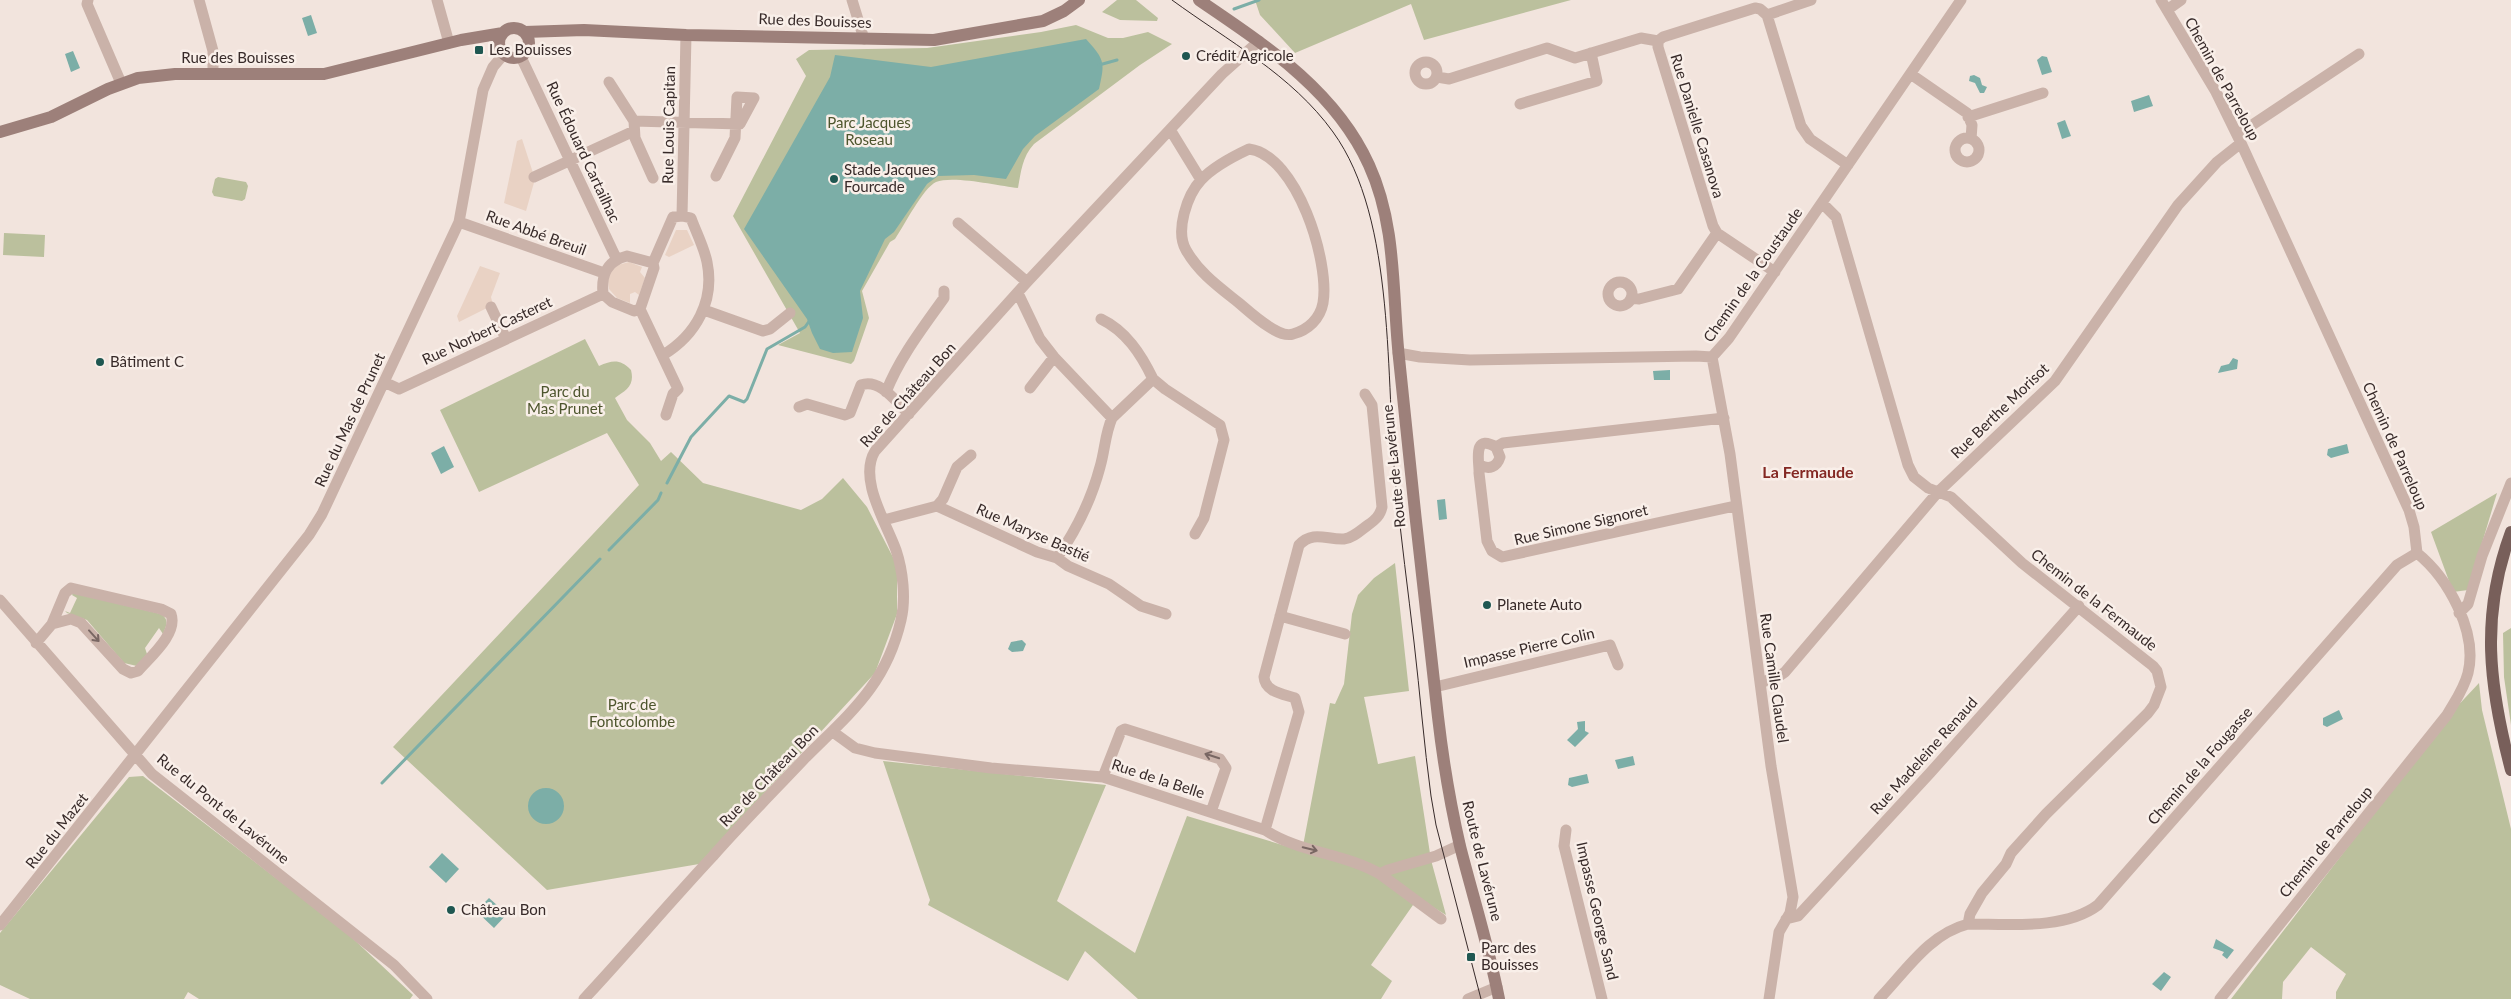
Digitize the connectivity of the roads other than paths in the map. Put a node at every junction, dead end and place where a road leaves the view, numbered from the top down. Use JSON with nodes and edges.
{"nodes":[{"id":1,"x":88,"y":0,"type":"edge"},
{"id":2,"x":199,"y":0,"type":"edge"},
{"id":3,"x":437,"y":0,"type":"edge"},
{"id":4,"x":852,"y":0,"type":"edge"},
{"id":5,"x":1079,"y":0,"type":"edge"},
{"id":6,"x":1200,"y":0,"type":"edge"},
{"id":7,"x":1811,"y":0,"type":"edge"},
{"id":8,"x":1962,"y":0,"type":"edge"},
{"id":9,"x":2182,"y":0,"type":"edge"},
{"id":10,"x":2164,"y":5,"type":"edge"},
{"id":11,"x":1767,"y":15,"type":"junction"},
{"id":12,"x":525,"y":32,"type":"junction"},
{"id":13,"x":503,"y":33,"type":"junction"},
{"id":14,"x":544,"y":33,"type":"junction"},
{"id":15,"x":686,"y":35,"type":"junction"},
{"id":16,"x":483,"y":37,"type":"junction"},
{"id":17,"x":864,"y":39,"type":"junction"},
{"id":18,"x":1658,"y":40,"type":"junction"},
{"id":19,"x":1259,"y":42,"type":"junction"},
{"id":20,"x":449,"y":43,"type":"junction"},
{"id":21,"x":502,"y":51,"type":"junction"},
{"id":22,"x":525,"y":52,"type":"junction"},
{"id":23,"x":1590,"y":54,"type":"junction"},
{"id":24,"x":2359,"y":54,"type":"dead end"},
{"id":25,"x":213,"y":74,"type":"junction"},
{"id":26,"x":1912,"y":75,"type":"junction"},
{"id":27,"x":1437,"y":77,"type":"dead end"},
{"id":28,"x":609,"y":82,"type":"dead end"},
{"id":29,"x":121,"y":83,"type":"junction"},
{"id":30,"x":2043,"y":93,"type":"dead end"},
{"id":31,"x":1520,"y":104,"type":"dead end"},
{"id":32,"x":1968,"y":117,"type":"junction"},
{"id":33,"x":684,"y":122,"type":"junction"},
{"id":34,"x":634,"y":126,"type":"junction"},
{"id":35,"x":1171,"y":130,"type":"junction"},
{"id":36,"x":0,"y":132,"type":"edge"},
{"id":37,"x":1971,"y":139,"type":"dead end"},
{"id":38,"x":2239,"y":139,"type":"junction"},
{"id":39,"x":570,"y":160,"type":"junction"},
{"id":40,"x":1848,"y":165,"type":"junction"},
{"id":41,"x":716,"y":176,"type":"dead end"},
{"id":42,"x":534,"y":177,"type":"dead end"},
{"id":43,"x":653,"y":178,"type":"dead end"},
{"id":44,"x":1201,"y":180,"type":"junction"},
{"id":45,"x":1822,"y":203,"type":"junction"},
{"id":46,"x":682,"y":216,"type":"junction"},
{"id":47,"x":459,"y":222,"type":"junction"},
{"id":48,"x":958,"y":223,"type":"dead end"},
{"id":49,"x":1717,"y":232,"type":"junction"},
{"id":50,"x":617,"y":260,"type":"junction"},
{"id":51,"x":653,"y":263,"type":"junction"},
{"id":52,"x":1775,"y":272,"type":"junction"},
{"id":53,"x":604,"y":273,"type":"junction"},
{"id":54,"x":1028,"y":282,"type":"junction"},
{"id":55,"x":944,"y":290,"type":"dead end"},
{"id":56,"x":1018,"y":293,"type":"junction"},
{"id":57,"x":604,"y":294,"type":"junction"},
{"id":58,"x":1631,"y":298,"type":"dead end"},
{"id":59,"x":491,"y":307,"type":"dead end"},
{"id":60,"x":640,"y":309,"type":"junction"},
{"id":61,"x":704,"y":310,"type":"junction"},
{"id":62,"x":790,"y":313,"type":"dead end"},
{"id":63,"x":1101,"y":318,"type":"dead end"},
{"id":64,"x":506,"y":339,"type":"junction"},
{"id":65,"x":1398,"y":353,"type":"junction"},
{"id":66,"x":663,"y":355,"type":"junction"},
{"id":67,"x":1712,"y":357,"type":"junction"},
{"id":68,"x":1054,"y":358,"type":"junction"},
{"id":69,"x":1153,"y":379,"type":"junction"},
{"id":70,"x":384,"y":382,"type":"junction"},
{"id":71,"x":1030,"y":388,"type":"dead end"},
{"id":72,"x":886,"y":392,"type":"junction"},
{"id":73,"x":1365,"y":394,"type":"dead end"},
{"id":74,"x":799,"y":407,"type":"dead end"},
{"id":75,"x":909,"y":414,"type":"junction"},
{"id":76,"x":666,"y":415,"type":"dead end"},
{"id":77,"x":1112,"y":418,"type":"junction"},
{"id":78,"x":1724,"y":418,"type":"junction"},
{"id":79,"x":1496,"y":447,"type":"junction"},
{"id":80,"x":971,"y":454,"type":"dead end"},
{"id":81,"x":1480,"y":465,"type":"junction"},
{"id":82,"x":2511,"y":483,"type":"edge"},
{"id":83,"x":1938,"y":492,"type":"junction"},
{"id":84,"x":937,"y":506,"type":"junction"},
{"id":85,"x":1735,"y":506,"type":"junction"},
{"id":86,"x":884,"y":520,"type":"junction"},
{"id":87,"x":2511,"y":532,"type":"edge"},
{"id":88,"x":1196,"y":534,"type":"dead end"},
{"id":89,"x":2417,"y":553,"type":"junction"},
{"id":90,"x":1057,"y":558,"type":"junction"},
{"id":91,"x":0,"y":600,"type":"edge"},
{"id":92,"x":2079,"y":606,"type":"junction"},
{"id":93,"x":2459,"y":613,"type":"junction"},
{"id":94,"x":1166,"y":614,"type":"dead end"},
{"id":95,"x":1280,"y":616,"type":"junction"},
{"id":96,"x":52,"y":624,"type":"junction"},
{"id":97,"x":1345,"y":634,"type":"dead end"},
{"id":98,"x":36,"y":643,"type":"junction"},
{"id":99,"x":1618,"y":664,"type":"dead end"},
{"id":100,"x":1760,"y":682,"type":"junction"},
{"id":101,"x":1435,"y":687,"type":"junction"},
{"id":102,"x":833,"y":732,"type":"junction"},
{"id":103,"x":136,"y":755,"type":"junction"},
{"id":104,"x":2511,"y":770,"type":"edge"},
{"id":105,"x":1103,"y":777,"type":"junction"},
{"id":106,"x":1211,"y":812,"type":"junction"},
{"id":107,"x":1265,"y":830,"type":"junction"},
{"id":108,"x":1566,"y":830,"type":"dead end"},
{"id":109,"x":1460,"y":845,"type":"junction"},
{"id":110,"x":1380,"y":874,"type":"junction"},
{"id":111,"x":1441,"y":919,"type":"dead end"},
{"id":112,"x":1786,"y":919,"type":"junction"},
{"id":113,"x":1968,"y":924,"type":"junction"},
{"id":114,"x":0,"y":925,"type":"edge"},
{"id":115,"x":1498,"y":993,"type":"edge"},
{"id":116,"x":1471,"y":997,"type":"edge"},
{"id":117,"x":427,"y":999,"type":"edge"},
{"id":118,"x":584,"y":999,"type":"edge"},
{"id":119,"x":1602,"y":999,"type":"edge"},
{"id":120,"x":1769,"y":999,"type":"edge"},
{"id":121,"x":1879,"y":999,"type":"edge"},
{"id":122,"x":2220,"y":999,"type":"edge"}],
"edges":[{"from":1,"to":29,"type":"street"},
{"from":2,"to":25,"type":"street"},
{"from":3,"to":20,"type":"street"},
{"from":4,"to":17,"type":"street"},
{"from":5,"to":17,"type":"street","name":"Rue des Bouisses"},
{"from":6,"to":19,"type":"street","name":"Route de Lavérune"},
{"from":7,"to":11,"type":"street"},
{"from":8,"to":26,"type":"street","name":"Chemin de la Coustaude"},
{"from":9,"to":10,"type":"street"},
{"from":10,"to":38,"type":"street","name":"Chemin de Parreloup"},
{"from":11,"to":18,"type":"street","name":"Rue Danielle Casanova"},
{"from":11,"to":40,"type":"street"},
{"from":12,"to":13,"type":"street"},
{"from":12,"to":14,"type":"street","name":"Rue des Bouisses"},
{"from":12,"to":22,"type":"street"},
{"from":13,"to":16,"type":"street","name":"Rue des Bouisses"},
{"from":13,"to":21,"type":"street"},
{"from":14,"to":15,"type":"street","name":"Rue des Bouisses"},
{"from":14,"to":22,"type":"street"},
{"from":15,"to":17,"type":"street","name":"Rue des Bouisses"},
{"from":15,"to":33,"type":"street","name":"Rue Louis Capitan"},
{"from":16,"to":20,"type":"street","name":"Rue des Bouisses"},
{"from":16,"to":21,"type":"street"},
{"from":18,"to":23,"type":"street"},
{"from":18,"to":49,"type":"street","name":"Rue Danielle Casanova"},
{"from":19,"to":35,"type":"street","name":"Rue de Château Bon"},
{"from":19,"to":65,"type":"street","name":"Route de Lavérune"},
{"from":20,"to":25,"type":"street","name":"Rue des Bouisses"},
{"from":21,"to":22,"type":"street"},
{"from":21,"to":47,"type":"street","name":"Rue du Mas de Prunet"},
{"from":22,"to":39,"type":"street","name":"Rue Édouard Cartailhac"},
{"from":23,"to":27,"type":"street"},
{"from":23,"to":31,"type":"street"},
{"from":24,"to":38,"type":"street","name":"Rue Berthe Morisot"},
{"from":25,"to":29,"type":"street","name":"Rue des Bouisses"},
{"from":26,"to":32,"type":"street"},
{"from":26,"to":40,"type":"street","name":"Chemin de la Coustaude"},
{"from":28,"to":34,"type":"street"},
{"from":29,"to":36,"type":"street","name":"Rue des Bouisses"},
{"from":30,"to":32,"type":"street"},
{"from":32,"to":37,"type":"street"},
{"from":33,"to":34,"type":"street"},
{"from":33,"to":41,"type":"street"},
{"from":33,"to":46,"type":"street","name":"Rue Louis Capitan"},
{"from":34,"to":39,"type":"street"},
{"from":34,"to":43,"type":"street"},
{"from":35,"to":44,"type":"street"},
{"from":35,"to":54,"type":"street","name":"Rue de Château Bon"},
{"from":38,"to":83,"type":"street","name":"Rue Berthe Morisot"},
{"from":38,"to":89,"type":"street","name":"Chemin de Parreloup"},
{"from":39,"to":42,"type":"street"},
{"from":39,"to":50,"type":"street","name":"Rue Édouard Cartailhac"},
{"from":40,"to":45,"type":"street","name":"Chemin de la Coustaude"},
{"from":44,"to":44,"type":"street"},
{"from":45,"to":52,"type":"street","name":"Chemin de la Coustaude"},
{"from":45,"to":83,"type":"street","name":"Chemin de la Fermaude"},
{"from":46,"to":51,"type":"street"},
{"from":46,"to":61,"type":"street"},
{"from":47,"to":53,"type":"street","name":"Rue Abbé Breuil"},
{"from":47,"to":70,"type":"street","name":"Rue du Mas de Prunet"},
{"from":48,"to":54,"type":"street"},
{"from":49,"to":52,"type":"street"},
{"from":49,"to":58,"type":"street"},
{"from":50,"to":51,"type":"street"},
{"from":50,"to":53,"type":"street"},
{"from":51,"to":60,"type":"street"},
{"from":52,"to":67,"type":"street","name":"Chemin de la Coustaude"},
{"from":53,"to":57,"type":"street"},
{"from":54,"to":56,"type":"street","name":"Rue de Château Bon"},
{"from":55,"to":72,"type":"street"},
{"from":56,"to":68,"type":"street"},
{"from":56,"to":75,"type":"street","name":"Rue de Château Bon"},
{"from":57,"to":60,"type":"street"},
{"from":57,"to":64,"type":"street","name":"Rue Norbert Casteret"},
{"from":59,"to":64,"type":"street"},
{"from":60,"to":66,"type":"street"},
{"from":61,"to":62,"type":"street"},
{"from":61,"to":66,"type":"street"},
{"from":63,"to":69,"type":"street"},
{"from":64,"to":70,"type":"street","name":"Rue Norbert Casteret"},
{"from":65,"to":67,"type":"street","name":"Chemin de la Coustaude"},
{"from":65,"to":101,"type":"street","name":"Route de Lavérune"},
{"from":66,"to":76,"type":"street"},
{"from":67,"to":78,"type":"street","name":"Rue Camille Claudel"},
{"from":68,"to":71,"type":"street"},
{"from":68,"to":77,"type":"street"},
{"from":69,"to":77,"type":"street"},
{"from":69,"to":88,"type":"street"},
{"from":70,"to":103,"type":"street","name":"Rue du Mas de Prunet"},
{"from":72,"to":74,"type":"street"},
{"from":72,"to":75,"type":"street"},
{"from":73,"to":95,"type":"street"},
{"from":75,"to":86,"type":"street","name":"Rue de Château Bon"},
{"from":77,"to":90,"type":"street"},
{"from":78,"to":79,"type":"street","name":"Rue Simone Signoret"},
{"from":78,"to":85,"type":"street","name":"Rue Camille Claudel"},
{"from":79,"to":81,"type":"street"},
{"from":79,"to":81,"type":"street","name":"Rue Simone Signoret"},
{"from":80,"to":84,"type":"street"},
{"from":81,"to":85,"type":"street","name":"Rue Simone Signoret"},
{"from":82,"to":93,"type":"street"},
{"from":83,"to":92,"type":"street","name":"Chemin de la Fermaude"},
{"from":83,"to":100,"type":"street","name":"Rue Berthe Morisot"},
{"from":84,"to":86,"type":"street"},
{"from":84,"to":90,"type":"street","name":"Rue Maryse Bastié"},
{"from":85,"to":100,"type":"street","name":"Rue Camille Claudel"},
{"from":86,"to":102,"type":"street","name":"Rue de Château Bon"},
{"from":87,"to":104,"type":"main road"},
{"from":89,"to":93,"type":"street","name":"Chemin de Parreloup"},
{"from":89,"to":113,"type":"street","name":"Chemin de la Fougasse"},
{"from":90,"to":94,"type":"street","name":"Rue Maryse Bastié"},
{"from":91,"to":98,"type":"street","name":"Rue du Pont de Lavérune"},
{"from":92,"to":112,"type":"street","name":"Rue Madeleine Renaud"},
{"from":92,"to":113,"type":"street","name":"Chemin de la Fermaude"},
{"from":93,"to":122,"type":"street","name":"Chemin de Parreloup"},
{"from":95,"to":97,"type":"street"},
{"from":95,"to":107,"type":"street"},
{"from":96,"to":96,"type":"street","one_way":true},
{"from":96,"to":98,"type":"street"},
{"from":98,"to":103,"type":"street","name":"Rue du Pont de Lavérune"},
{"from":99,"to":101,"type":"street","name":"Impasse Pierre Colin"},
{"from":100,"to":112,"type":"street","name":"Rue Camille Claudel"},
{"from":101,"to":109,"type":"street","name":"Route de Lavérune"},
{"from":102,"to":105,"type":"street","name":"Rue de la Belle"},
{"from":102,"to":118,"type":"street","name":"Rue de Château Bon"},
{"from":103,"to":114,"type":"street","name":"Rue du Mazet"},
{"from":103,"to":117,"type":"street","name":"Rue du Pont de Lavérune"},
{"from":105,"to":106,"type":"street","name":"Rue de la Belle"},
{"from":106,"to":105,"type":"street","one_way":true},
{"from":106,"to":107,"type":"street","name":"Rue de la Belle"},
{"from":107,"to":110,"type":"street","name":"Rue de la Belle","one_way":true},
{"from":108,"to":119,"type":"street","name":"Impasse George Sand"},
{"from":109,"to":110,"type":"street"},
{"from":109,"to":115,"type":"street","name":"Route de Lavérune"},
{"from":110,"to":111,"type":"street","name":"Rue de la Belle"},
{"from":112,"to":120,"type":"street","name":"Rue Camille Claudel"},
{"from":113,"to":121,"type":"street"},
{"from":115,"to":116,"type":"street"}]}
